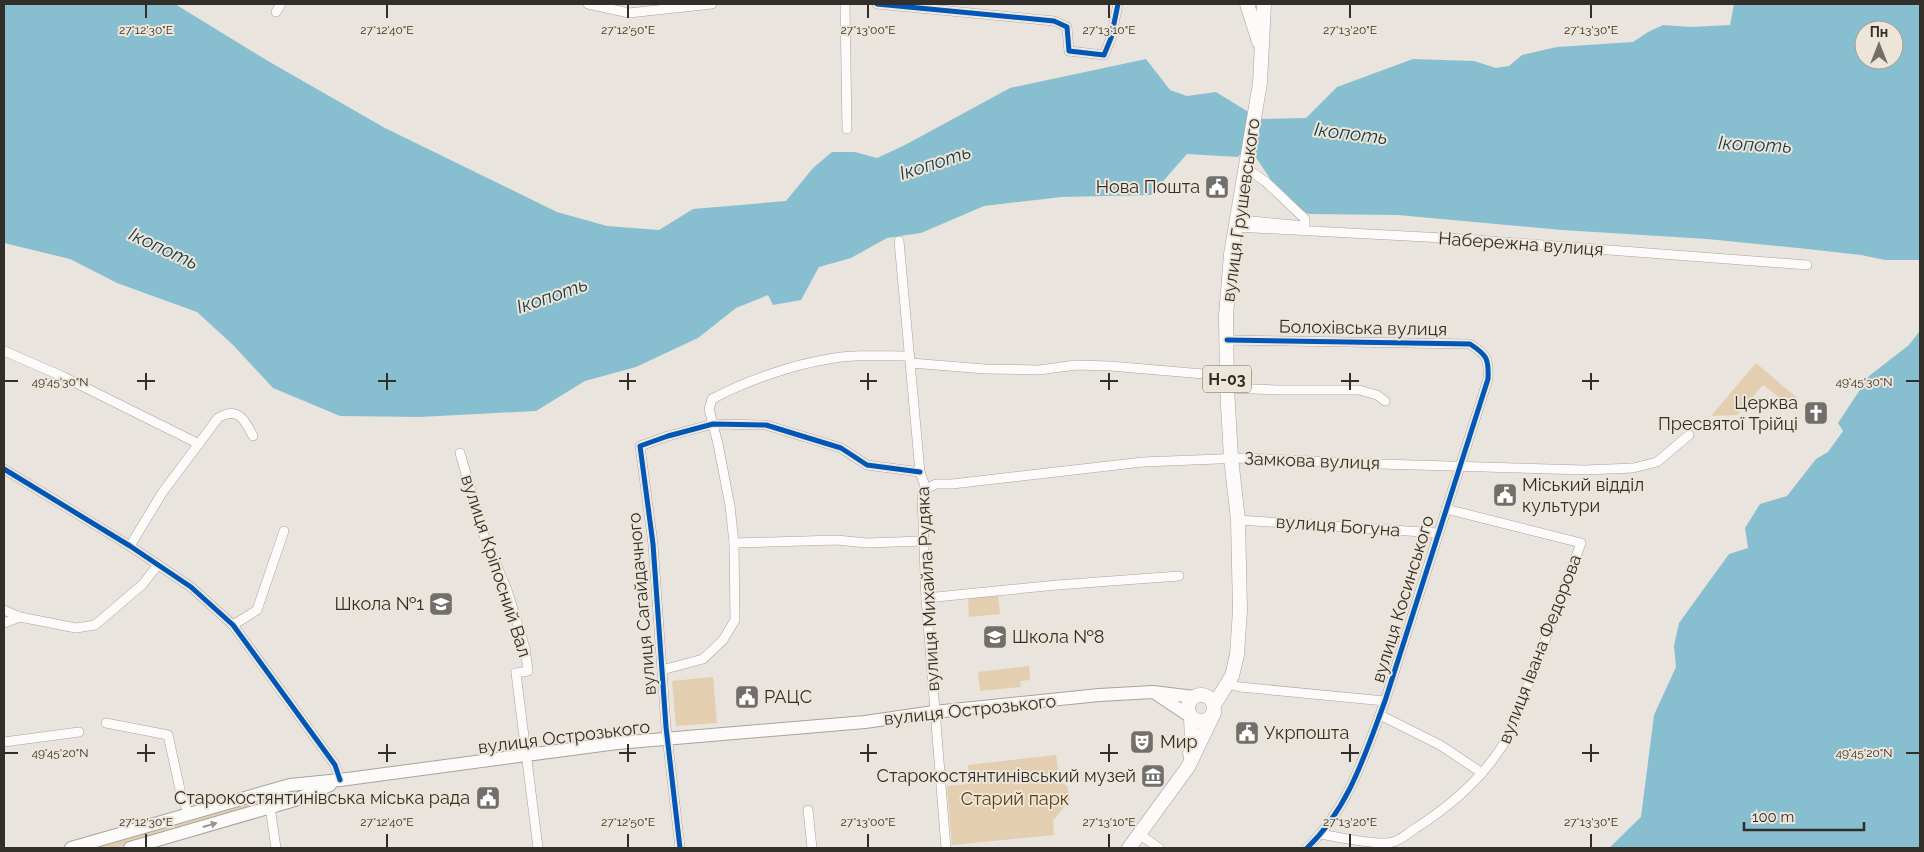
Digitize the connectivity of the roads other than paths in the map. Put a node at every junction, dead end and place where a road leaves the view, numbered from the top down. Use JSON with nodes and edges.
{"nodes":[{"id":1,"x":588,"y":4,"type":"edge"},
{"id":2,"x":712,"y":4,"type":"edge"},
{"id":3,"x":845,"y":4,"type":"edge"},
{"id":4,"x":877,"y":4,"type":"edge"},
{"id":5,"x":1118,"y":4,"type":"edge"},
{"id":6,"x":1247,"y":4,"type":"edge"},
{"id":7,"x":1264,"y":4,"type":"edge"},
{"id":8,"x":1262,"y":52,"type":"junction"},
{"id":9,"x":847,"y":129,"type":"dead end"},
{"id":10,"x":1305,"y":226,"type":"joint"},
{"id":11,"x":1235,"y":227,"type":"junction"},
{"id":12,"x":899,"y":241,"type":"dead end"},
{"id":13,"x":1807,"y":265,"type":"dead end"},
{"id":14,"x":1227,"y":340,"type":"junction"},
{"id":15,"x":4,"y":351,"type":"edge"},
{"id":16,"x":910,"y":359,"type":"junction"},
{"id":17,"x":1489,"y":364,"type":"joint"},
{"id":18,"x":1227,"y":382,"type":"junction"},
{"id":19,"x":1385,"y":401,"type":"dead end"},
{"id":20,"x":713,"y":424,"type":"junction"},
{"id":21,"x":1689,"y":435,"type":"dead end"},
{"id":22,"x":253,"y":436,"type":"dead end"},
{"id":23,"x":199,"y":444,"type":"junction"},
{"id":24,"x":460,"y":453,"type":"dead end"},
{"id":25,"x":1231,"y":458,"type":"junction"},
{"id":26,"x":1460,"y":466,"type":"junction"},
{"id":27,"x":4,"y":469,"type":"edge"},
{"id":28,"x":920,"y":472,"type":"junction"},
{"id":29,"x":926,"y":489,"type":"junction"},
{"id":30,"x":1446,"y":509,"type":"junction"},
{"id":31,"x":1238,"y":520,"type":"junction"},
{"id":32,"x":284,"y":531,"type":"dead end"},
{"id":33,"x":1438,"y":533,"type":"junction"},
{"id":34,"x":923,"y":541,"type":"junction"},
{"id":35,"x":734,"y":543,"type":"junction"},
{"id":36,"x":130,"y":546,"type":"junction"},
{"id":37,"x":158,"y":565,"type":"junction"},
{"id":38,"x":1180,"y":576,"type":"dead end"},
{"id":39,"x":926,"y":598,"type":"junction"},
{"id":40,"x":4,"y":610,"type":"edge"},
{"id":41,"x":20,"y":617,"type":"junction"},
{"id":42,"x":4,"y":623,"type":"edge"},
{"id":43,"x":233,"y":626,"type":"junction"},
{"id":44,"x":662,"y":670,"type":"junction"},
{"id":45,"x":1228,"y":684,"type":"junction"},
{"id":46,"x":1153,"y":692,"type":"junction"},
{"id":47,"x":1196,"y":696,"type":"junction"},
{"id":48,"x":1385,"y":701,"type":"junction"},
{"id":49,"x":1214,"y":709,"type":"junction"},
{"id":50,"x":934,"y":712,"type":"junction"},
{"id":51,"x":1380,"y":715,"type":"junction"},
{"id":52,"x":1191,"y":717,"type":"junction"},
{"id":53,"x":106,"y":723,"type":"dead end"},
{"id":54,"x":79,"y":732,"type":"dead end"},
{"id":55,"x":667,"y":738,"type":"junction"},
{"id":56,"x":4,"y":742,"type":"edge"},
{"id":57,"x":525,"y":755,"type":"junction"},
{"id":58,"x":1188,"y":767,"type":"junction"},
{"id":59,"x":1482,"y":774,"type":"junction"},
{"id":60,"x":340,"y":780,"type":"junction"},
{"id":61,"x":290,"y":785,"type":"junction"},
{"id":62,"x":295,"y":800,"type":"junction"},
{"id":63,"x":270,"y":807,"type":"junction"},
{"id":64,"x":808,"y":810,"type":"dead end"},
{"id":65,"x":188,"y":813,"type":"junction"},
{"id":66,"x":1139,"y":834,"type":"junction"},
{"id":67,"x":1321,"y":834,"type":"junction"},
{"id":68,"x":1395,"y":845,"type":"edge"},
{"id":69,"x":71,"y":848,"type":"edge"},
{"id":70,"x":130,"y":848,"type":"edge"},
{"id":71,"x":276,"y":848,"type":"edge"},
{"id":72,"x":538,"y":848,"type":"edge"},
{"id":73,"x":680,"y":848,"type":"edge"},
{"id":74,"x":812,"y":848,"type":"edge"},
{"id":75,"x":946,"y":848,"type":"edge"},
{"id":76,"x":1129,"y":848,"type":"edge"},
{"id":77,"x":1160,"y":848,"type":"edge"},
{"id":78,"x":1307,"y":848,"type":"edge"}],
"edges":[{"from":1,"to":2,"type":"street"},
{"from":3,"to":9,"type":"street"},
{"from":4,"to":5,"type":"street"},
{"from":6,"to":8,"type":"main road","number":"Н-03"},
{"from":7,"to":8,"type":"main road","name":"вулиця Грушевського","number":"Н-03"},
{"from":8,"to":11,"type":"main road","name":"вулиця Грушевського","number":"Н-03"},
{"from":10,"to":10,"type":"street"},
{"from":11,"to":13,"type":"street","name":"Набережна вулиця"},
{"from":11,"to":14,"type":"main road","name":"вулиця Грушевського","number":"Н-03"},
{"from":12,"to":16,"type":"street","name":"вулиця Михайла Рудяка"},
{"from":14,"to":17,"type":"street","name":"Болохівська вулиця"},
{"from":14,"to":18,"type":"main road","name":"вулиця Грушевського","number":"Н-03"},
{"from":15,"to":23,"type":"street"},
{"from":16,"to":18,"type":"street"},
{"from":16,"to":20,"type":"street"},
{"from":16,"to":28,"type":"street","name":"вулиця Михайла Рудяка"},
{"from":17,"to":26,"type":"street","name":"вулиця Косинського"},
{"from":18,"to":19,"type":"street"},
{"from":18,"to":25,"type":"main road","name":"вулиця Грушевського","number":"Н-03"},
{"from":20,"to":28,"type":"street"},
{"from":20,"to":35,"type":"street"},
{"from":20,"to":44,"type":"street","name":"вулиця Сагайдачного"},
{"from":21,"to":26,"type":"street","name":"Замкова вулиця"},
{"from":22,"to":23,"type":"street"},
{"from":23,"to":36,"type":"street"},
{"from":24,"to":57,"type":"street","name":"вулиця Кріпосний Вал"},
{"from":25,"to":26,"type":"street","name":"Замкова вулиця"},
{"from":25,"to":29,"type":"street","name":"Замкова вулиця"},
{"from":25,"to":31,"type":"main road","name":"вулиця Грушевського","number":"Н-03"},
{"from":26,"to":30,"type":"street","name":"вулиця Косинського"},
{"from":27,"to":36,"type":"street"},
{"from":28,"to":29,"type":"street","name":"вулиця Михайла Рудяка"},
{"from":29,"to":34,"type":"street","name":"вулиця Михайла Рудяка"},
{"from":30,"to":33,"type":"street","name":"вулиця Косинського"},
{"from":30,"to":59,"type":"street","name":"вулиця Івана Федорова"},
{"from":31,"to":33,"type":"street","name":"вулиця Богуна"},
{"from":31,"to":45,"type":"main road","name":"вулиця Грушевського","number":"Н-03"},
{"from":32,"to":43,"type":"street"},
{"from":33,"to":48,"type":"street","name":"вулиця Косинського"},
{"from":34,"to":35,"type":"street"},
{"from":34,"to":39,"type":"street","name":"вулиця Михайла Рудяка"},
{"from":35,"to":44,"type":"street"},
{"from":36,"to":37,"type":"street"},
{"from":37,"to":41,"type":"street"},
{"from":37,"to":43,"type":"street"},
{"from":38,"to":39,"type":"street"},
{"from":39,"to":50,"type":"street","name":"вулиця Михайла Рудяка"},
{"from":40,"to":41,"type":"street"},
{"from":41,"to":42,"type":"street"},
{"from":43,"to":60,"type":"street"},
{"from":44,"to":55,"type":"street","name":"вулиця Сагайдачного"},
{"from":45,"to":47,"type":"main road"},
{"from":45,"to":48,"type":"street"},
{"from":45,"to":49,"type":"main road","name":"вулиця Грушевського","number":"Н-03"},
{"from":46,"to":47,"type":"main road","name":"вулиця Острозького"},
{"from":46,"to":50,"type":"main road","name":"вулиця Острозького"},
{"from":46,"to":52,"type":"main road"},
{"from":47,"to":49,"type":"main road"},
{"from":47,"to":52,"type":"main road","number":"Н-03"},
{"from":48,"to":51,"type":"street","name":"вулиця Косинського"},
{"from":49,"to":52,"type":"main road"},
{"from":49,"to":58,"type":"main road","name":"вулиця Грушевського","number":"Н-03"},
{"from":50,"to":55,"type":"main road","name":"вулиця Острозького"},
{"from":50,"to":75,"type":"street","name":"вулиця Михайла Рудяка"},
{"from":51,"to":59,"type":"street"},
{"from":51,"to":67,"type":"street","name":"вулиця Косинського"},
{"from":52,"to":58,"type":"main road","name":"вулиця Грушевського","number":"Н-03"},
{"from":53,"to":65,"type":"street"},
{"from":54,"to":56,"type":"street"},
{"from":55,"to":57,"type":"main road","name":"вулиця Острозького"},
{"from":55,"to":73,"type":"street","name":"вулиця Сагайдачного"},
{"from":57,"to":60,"type":"main road","name":"вулиця Острозького"},
{"from":57,"to":72,"type":"street","name":"вулиця Кріпосний Вал"},
{"from":58,"to":66,"type":"main road","name":"вулиця Грушевського","number":"Н-03"},
{"from":59,"to":68,"type":"street","name":"вулиця Івана Федорова"},
{"from":60,"to":61,"type":"main road","name":"вулиця Острозького"},
{"from":60,"to":62,"type":"main road","name":"вулиця Острозького"},
{"from":61,"to":62,"type":"main road"},
{"from":61,"to":65,"type":"main road","name":"вулиця Острозького"},
{"from":62,"to":63,"type":"main road","name":"вулиця Острозького"},
{"from":70,"to":63,"type":"main road","name":"вулиця Острозького","one_way":true},
{"from":63,"to":71,"type":"street"},
{"from":64,"to":74,"type":"street"},
{"from":65,"to":69,"type":"main road","name":"вулиця Острозького"},
{"from":66,"to":76,"type":"main road","name":"вулиця Грушевського","number":"Н-03"},
{"from":66,"to":77,"type":"street"},
{"from":67,"to":68,"type":"street","name":"вулиця Івана Федорова"},
{"from":67,"to":78,"type":"street"}]}
